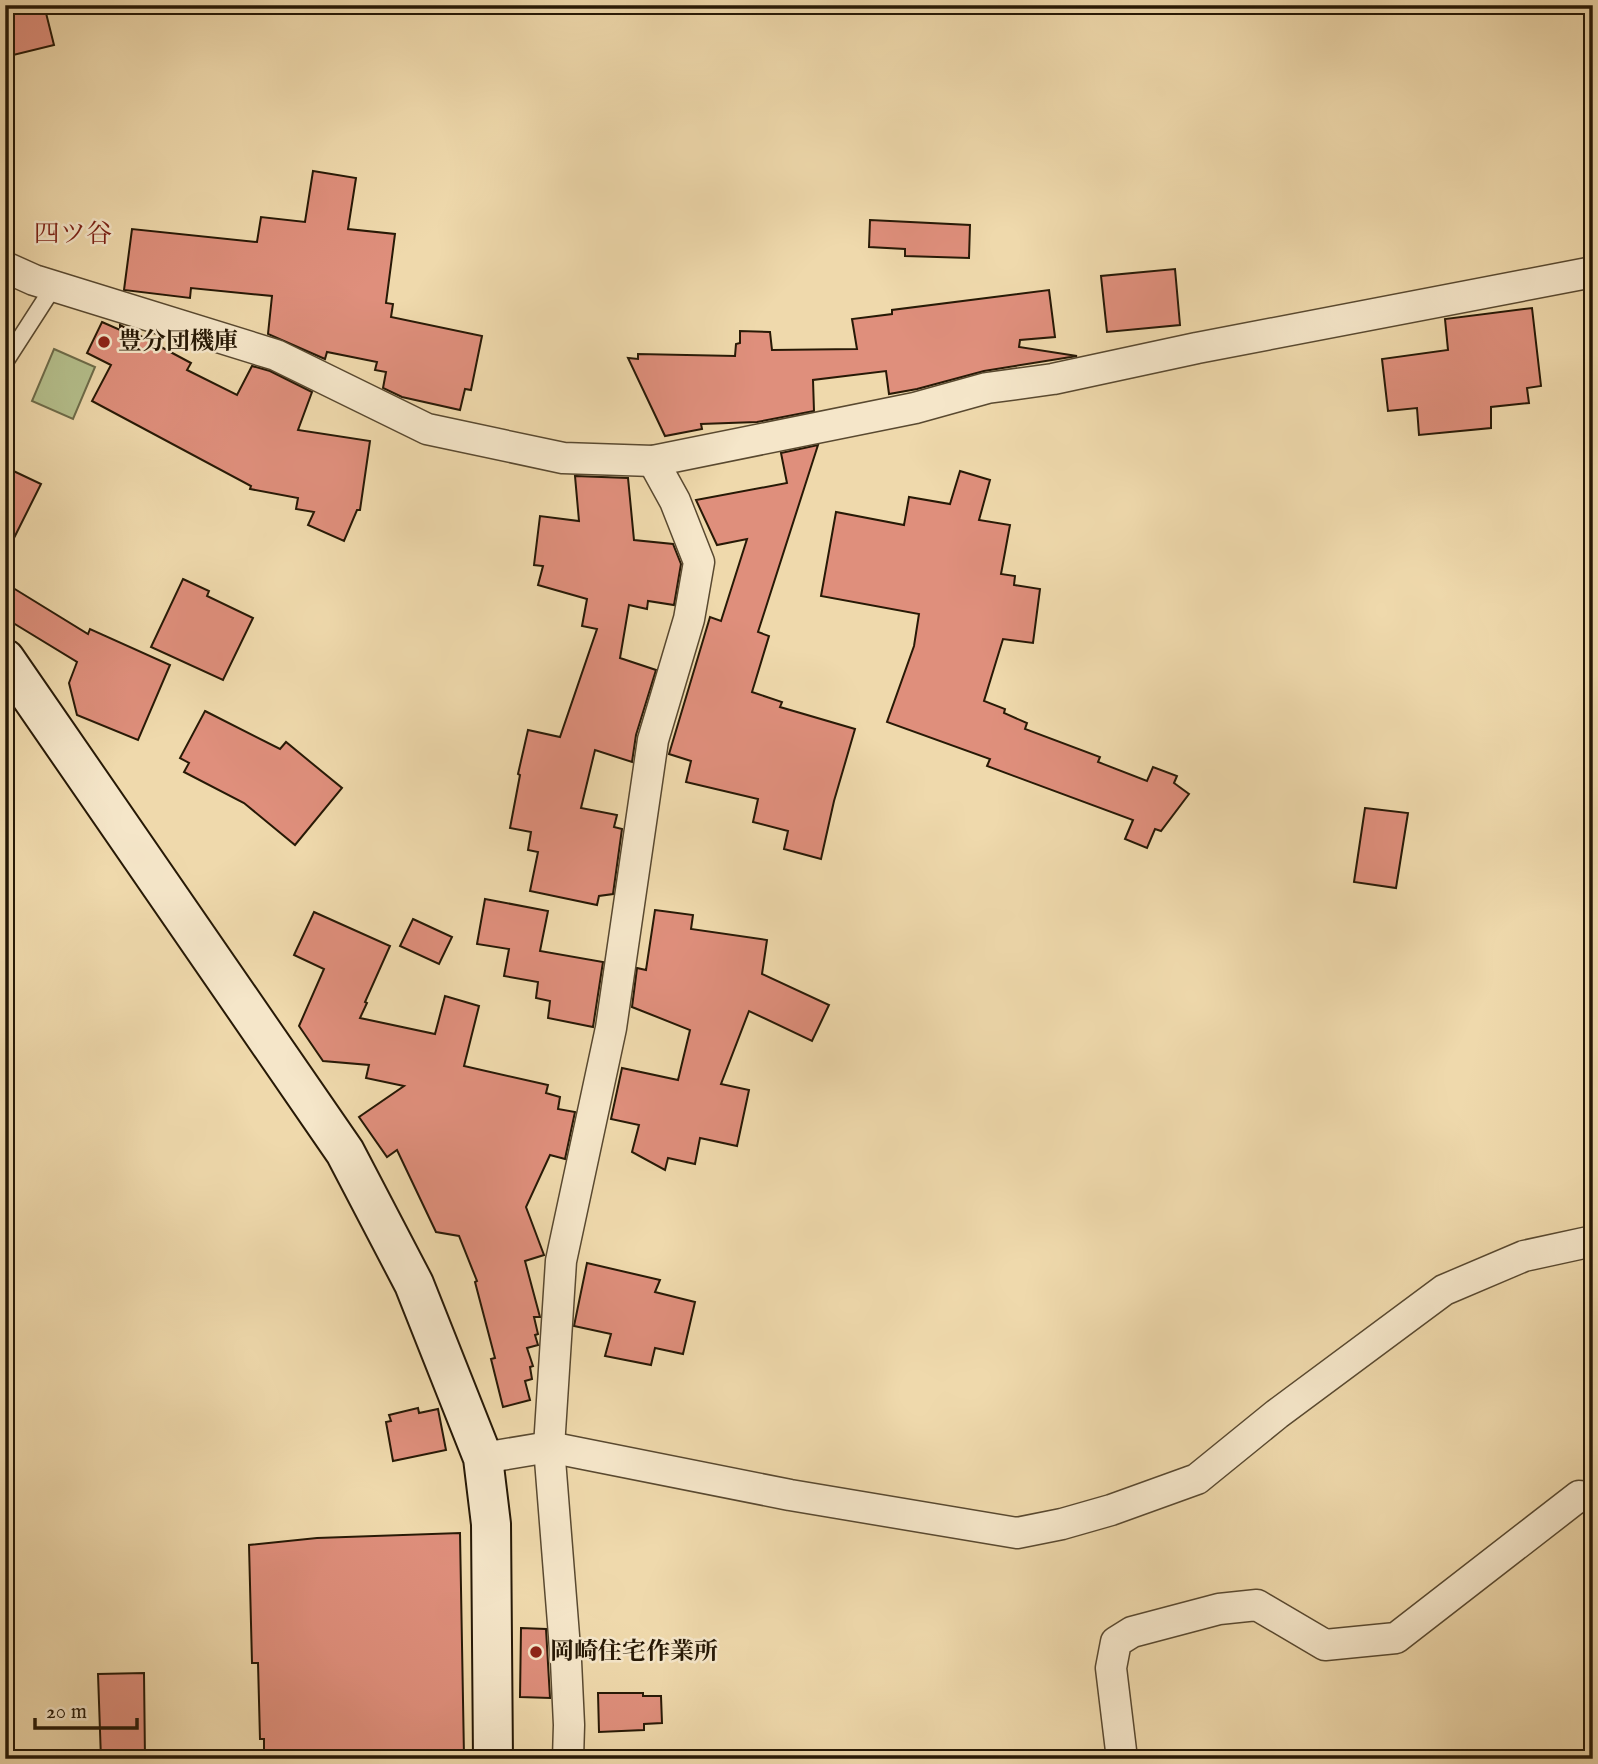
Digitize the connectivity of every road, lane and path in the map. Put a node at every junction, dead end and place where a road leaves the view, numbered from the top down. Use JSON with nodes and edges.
{"nodes":[{"id":1,"x":5,"y":267,"type":"edge"},
{"id":2,"x":1593,"y":272,"type":"edge"},
{"id":3,"x":54,"y":286,"type":"junction"},
{"id":4,"x":5,"y":362,"type":"edge"},
{"id":5,"x":653,"y":461,"type":"junction"},
{"id":6,"x":5,"y":659,"type":"edge"},
{"id":7,"x":1593,"y":1241,"type":"edge"},
{"id":8,"x":549,"y":1447,"type":"junction"},
{"id":9,"x":483,"y":1458,"type":"junction"},
{"id":10,"x":1593,"y":1499,"type":"edge"},
{"id":11,"x":493,"y":1759,"type":"edge"},
{"id":12,"x":568,"y":1759,"type":"edge"},
{"id":13,"x":1122,"y":1759,"type":"edge"}],
"edges":[{"from":1,"to":3,"type":"street"},
{"from":2,"to":5,"type":"street"},
{"from":3,"to":4,"type":"lane"},
{"from":3,"to":5,"type":"street"},
{"from":5,"to":8,"type":"street"},
{"from":6,"to":9,"type":"street"},
{"from":7,"to":8,"type":"street"},
{"from":8,"to":9,"type":"street"},
{"from":8,"to":12,"type":"street"},
{"from":9,"to":11,"type":"street"},
{"from":10,"to":13,"type":"street"}]}
